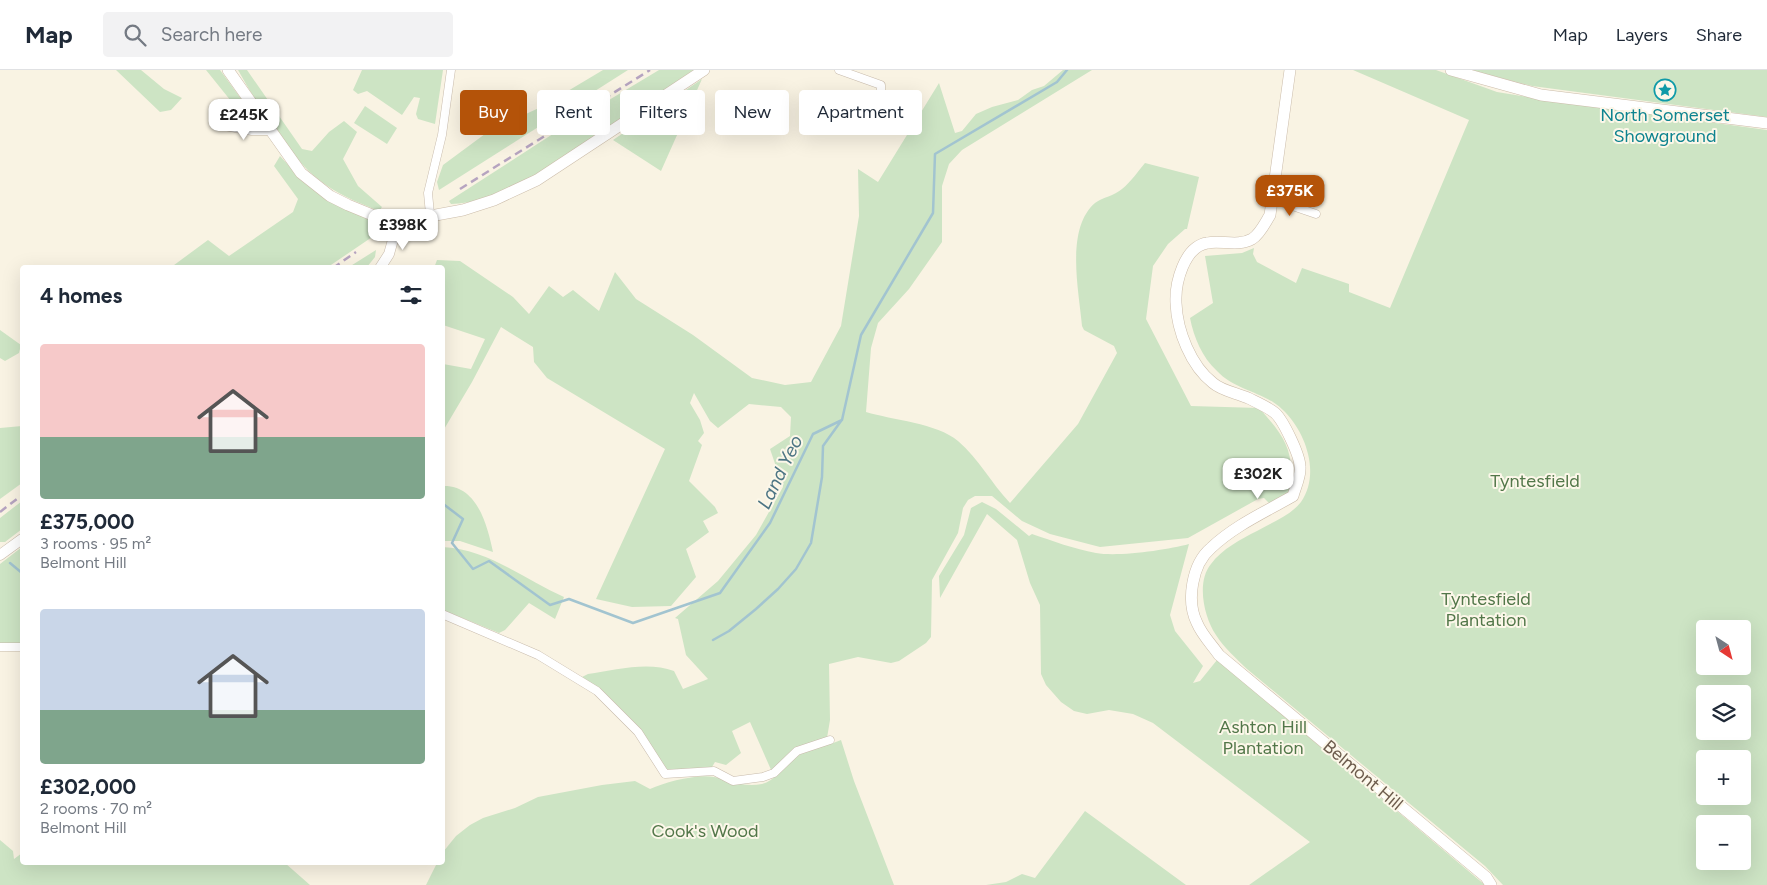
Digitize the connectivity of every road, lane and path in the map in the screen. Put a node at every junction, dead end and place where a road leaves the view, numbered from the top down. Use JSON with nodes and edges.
{"nodes":[{"id":1,"x":230,"y":70,"type":"edge"},
{"id":2,"x":451,"y":70,"type":"edge"},
{"id":3,"x":704,"y":70,"type":"edge"},
{"id":4,"x":839,"y":70,"type":"edge"},
{"id":5,"x":1290,"y":70,"type":"edge"},
{"id":6,"x":1451,"y":70,"type":"edge"},
{"id":7,"x":881,"y":90,"type":"edge"},
{"id":8,"x":1767,"y":123,"type":"edge"},
{"id":9,"x":219,"y":125,"type":"dead end"},
{"id":10,"x":270,"y":131,"type":"junction"},
{"id":11,"x":1272,"y":199,"type":"junction"},
{"id":12,"x":430,"y":214,"type":"junction"},
{"id":13,"x":1316,"y":214,"type":"dead end"},
{"id":14,"x":398,"y":222,"type":"junction"},
{"id":15,"x":382,"y":265,"type":"edge"},
{"id":16,"x":20,"y":540,"type":"edge"},
{"id":17,"x":0,"y":555,"type":"edge"},
{"id":18,"x":445,"y":615,"type":"edge"},
{"id":19,"x":0,"y":647,"type":"edge"},
{"id":20,"x":20,"y":647,"type":"edge"},
{"id":21,"x":830,"y":740,"type":"dead end"},
{"id":22,"x":1491,"y":885,"type":"edge"}],
"edges":[{"from":1,"to":10,"type":"main road"},
{"from":2,"to":12,"type":"street"},
{"from":3,"to":12,"type":"main road"},
{"from":4,"to":7,"type":"street"},
{"from":5,"to":11,"type":"main road","name":"Belmont Hill"},
{"from":6,"to":8,"type":"main road"},
{"from":9,"to":10,"type":"street"},
{"from":10,"to":14,"type":"main road"},
{"from":11,"to":13,"type":"street"},
{"from":11,"to":22,"type":"main road","name":"Belmont Hill"},
{"from":12,"to":14,"type":"main road"},
{"from":14,"to":15,"type":"street"},
{"from":16,"to":17,"type":"street"},
{"from":18,"to":21,"type":"street"},
{"from":19,"to":20,"type":"street"}]}
